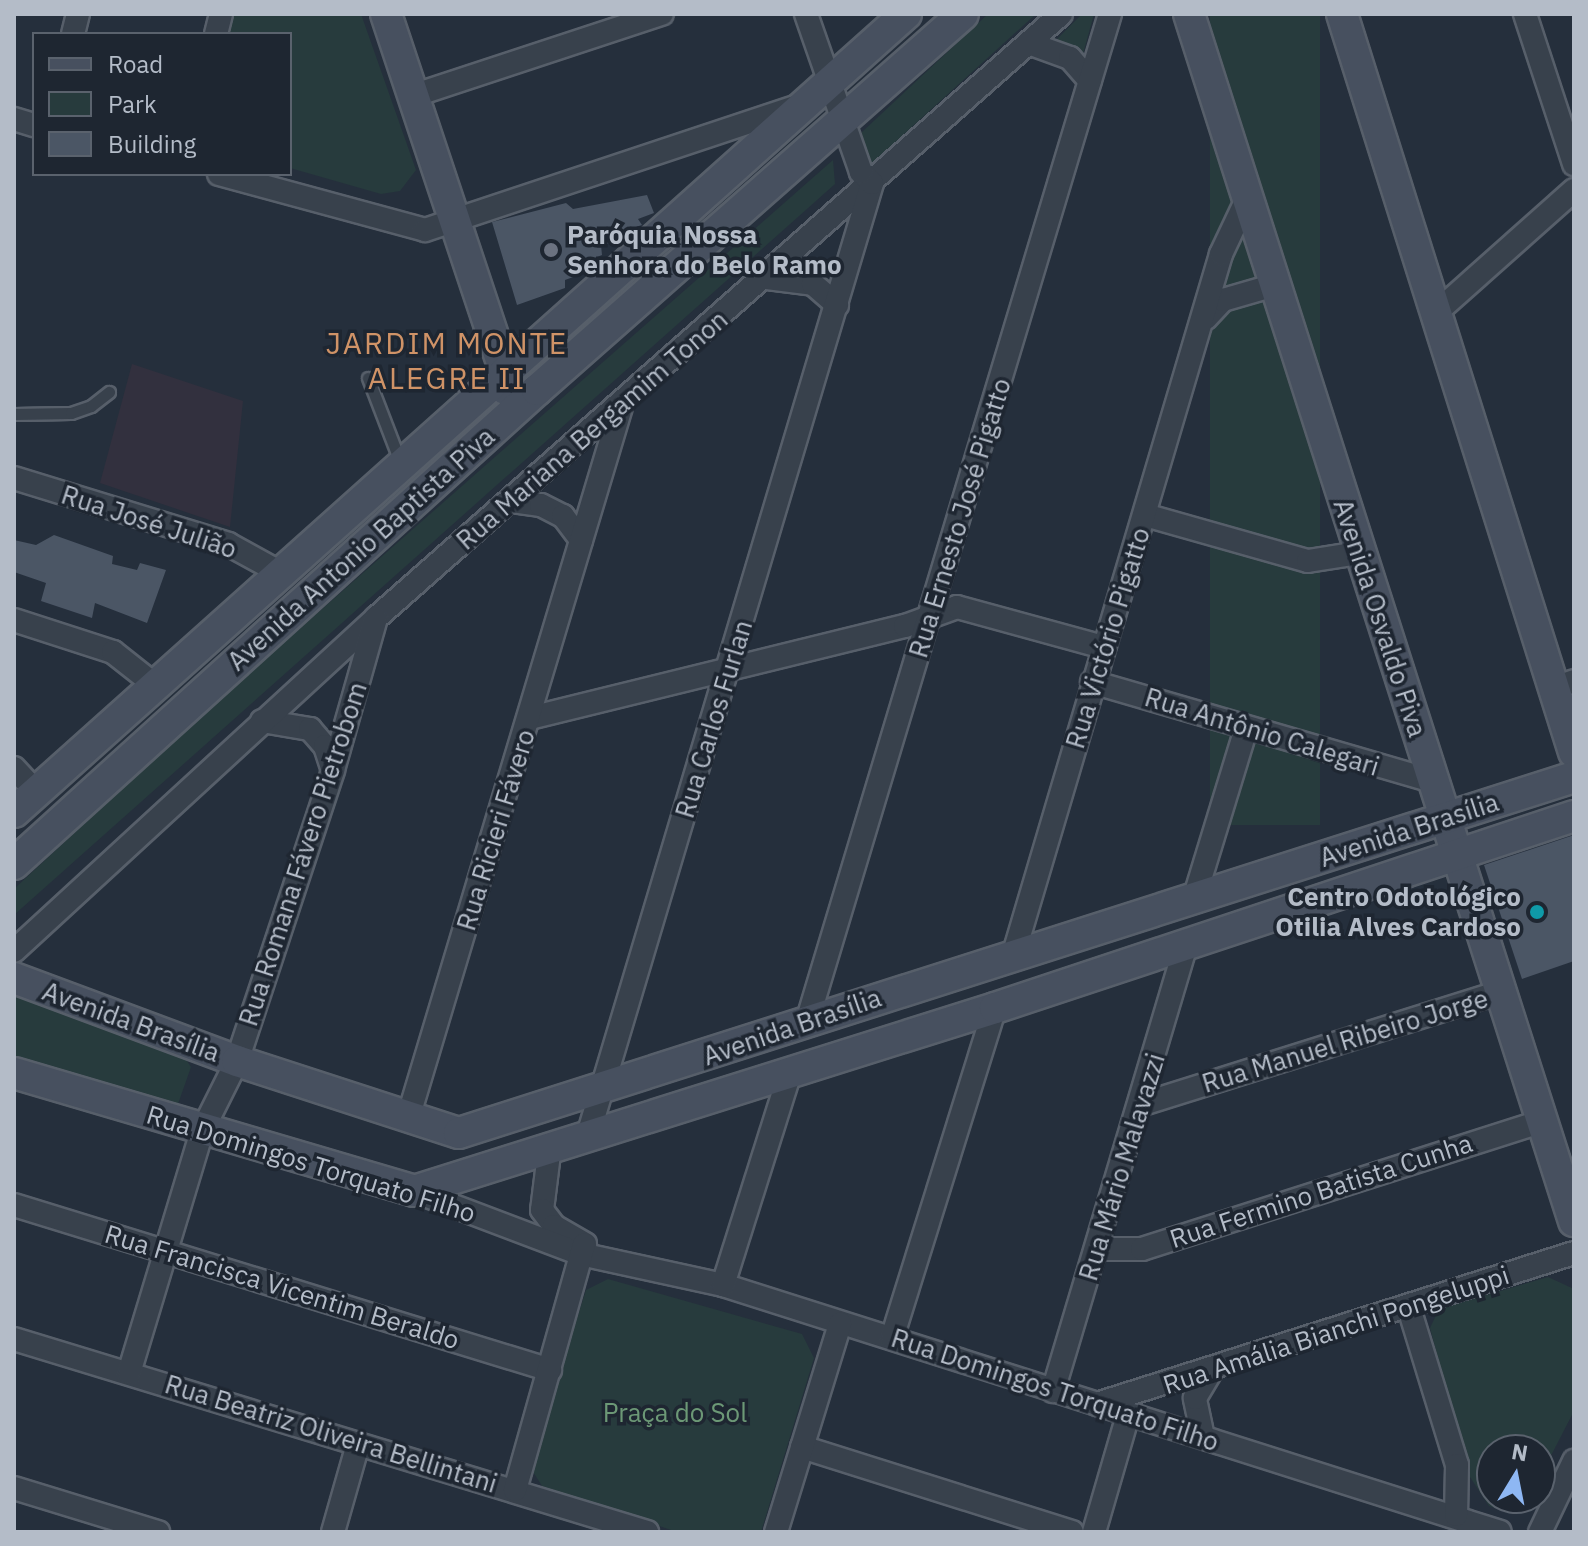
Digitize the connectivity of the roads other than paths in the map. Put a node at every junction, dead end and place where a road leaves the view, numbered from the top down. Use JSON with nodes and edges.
{"nodes":[{"id":1,"x":386,"y":14,"type":"edge"},
{"id":2,"x":662,"y":14,"type":"edge"},
{"id":3,"x":806,"y":14,"type":"edge"},
{"id":4,"x":906,"y":14,"type":"edge"},
{"id":5,"x":963,"y":14,"type":"edge"},
{"id":6,"x":1061,"y":14,"type":"edge"},
{"id":7,"x":1110,"y":14,"type":"edge"},
{"id":8,"x":1189,"y":14,"type":"edge"},
{"id":9,"x":1342,"y":14,"type":"edge"},
{"id":10,"x":1525,"y":14,"type":"edge"},
{"id":11,"x":1031,"y":44,"type":"junction"},
{"id":12,"x":832,"y":81,"type":"junction"},
{"id":13,"x":1090,"y":81,"type":"junction"},
{"id":14,"x":412,"y":96,"type":"junction"},
{"id":15,"x":805,"y":104,"type":"junction"},
{"id":16,"x":844,"y":120,"type":"junction"},
{"id":17,"x":1574,"y":164,"type":"edge"},
{"id":18,"x":226,"y":176,"type":"edge"},
{"id":19,"x":872,"y":183,"type":"junction"},
{"id":20,"x":1574,"y":190,"type":"edge"},
{"id":21,"x":1247,"y":199,"type":"junction"},
{"id":22,"x":451,"y":219,"type":"junction"},
{"id":23,"x":767,"y":278,"type":"junction"},
{"id":24,"x":1275,"y":285,"type":"junction"},
{"id":25,"x":837,"y":305,"type":"junction"},
{"id":26,"x":1437,"y":312,"type":"junction"},
{"id":27,"x":1203,"y":322,"type":"junction"},
{"id":28,"x":505,"y":372,"type":"junction"},
{"id":29,"x":368,"y":378,"type":"dead end"},
{"id":30,"x":537,"y":390,"type":"junction"},
{"id":31,"x":109,"y":392,"type":"dead end"},
{"id":32,"x":621,"y":406,"type":"junction"},
{"id":33,"x":14,"y":414,"type":"edge"},
{"id":34,"x":501,"y":423,"type":"junction"},
{"id":35,"x":402,"y":464,"type":"junction"},
{"id":36,"x":14,"y":478,"type":"edge"},
{"id":37,"x":377,"y":486,"type":"junction"},
{"id":38,"x":512,"y":501,"type":"junction"},
{"id":39,"x":400,"y":514,"type":"junction"},
{"id":40,"x":1145,"y":515,"type":"junction"},
{"id":41,"x":581,"y":540,"type":"junction"},
{"id":42,"x":1359,"y":553,"type":"junction"},
{"id":43,"x":281,"y":573,"type":"junction"},
{"id":44,"x":931,"y":617,"type":"junction"},
{"id":45,"x":376,"y":618,"type":"junction"},
{"id":46,"x":14,"y":620,"type":"edge"},
{"id":47,"x":1103,"y":647,"type":"junction"},
{"id":48,"x":730,"y":669,"type":"junction"},
{"id":49,"x":1092,"y":682,"type":"junction"},
{"id":50,"x":155,"y":685,"type":"junction"},
{"id":51,"x":1564,"y":685,"type":"edge"},
{"id":52,"x":530,"y":718,"type":"junction"},
{"id":53,"x":262,"y":721,"type":"junction"},
{"id":54,"x":1246,"y":729,"type":"junction"},
{"id":55,"x":1574,"y":752,"type":"edge"},
{"id":56,"x":14,"y":768,"type":"edge"},
{"id":57,"x":333,"y":770,"type":"junction"},
{"id":58,"x":1574,"y":777,"type":"edge"},
{"id":59,"x":1432,"y":781,"type":"junction"},
{"id":60,"x":36,"y":792,"type":"junction"},
{"id":61,"x":14,"y":812,"type":"edge"},
{"id":62,"x":1574,"y":816,"type":"edge"},
{"id":63,"x":1444,"y":819,"type":"junction"},
{"id":64,"x":1456,"y":855,"type":"junction"},
{"id":65,"x":14,"y":864,"type":"edge"},
{"id":66,"x":1194,"y":899,"type":"junction"},
{"id":67,"x":1187,"y":942,"type":"junction"},
{"id":68,"x":14,"y":951,"type":"edge"},
{"id":69,"x":1014,"y":953,"type":"junction"},
{"id":70,"x":14,"y":978,"type":"edge"},
{"id":71,"x":1501,"y":992,"type":"junction"},
{"id":72,"x":995,"y":1008,"type":"junction"},
{"id":73,"x":807,"y":1022,"type":"junction"},
{"id":74,"x":790,"y":1072,"type":"junction"},
{"id":75,"x":14,"y":1073,"type":"edge"},
{"id":76,"x":230,"y":1075,"type":"junction"},
{"id":77,"x":600,"y":1092,"type":"junction"},
{"id":78,"x":1143,"y":1104,"type":"junction"},
{"id":79,"x":408,"y":1118,"type":"junction"},
{"id":80,"x":1542,"y":1121,"type":"junction"},
{"id":81,"x":202,"y":1131,"type":"junction"},
{"id":82,"x":589,"y":1132,"type":"junction"},
{"id":83,"x":550,"y":1146,"type":"junction"},
{"id":84,"x":414,"y":1191,"type":"junction"},
{"id":85,"x":14,"y":1205,"type":"edge"},
{"id":86,"x":1574,"y":1221,"type":"edge"},
{"id":87,"x":583,"y":1249,"type":"junction"},
{"id":88,"x":1099,"y":1249,"type":"junction"},
{"id":89,"x":166,"y":1250,"type":"junction"},
{"id":90,"x":1574,"y":1253,"type":"edge"},
{"id":91,"x":723,"y":1285,"type":"junction"},
{"id":92,"x":1409,"y":1308,"type":"junction"},
{"id":93,"x":840,"y":1324,"type":"junction"},
{"id":94,"x":892,"y":1338,"type":"junction"},
{"id":95,"x":14,"y":1339,"type":"edge"},
{"id":96,"x":550,"y":1370,"type":"junction"},
{"id":97,"x":1211,"y":1371,"type":"junction"},
{"id":98,"x":129,"y":1373,"type":"junction"},
{"id":99,"x":1053,"y":1391,"type":"junction"},
{"id":100,"x":1097,"y":1404,"type":"junction"},
{"id":101,"x":1128,"y":1415,"type":"junction"},
{"id":102,"x":1203,"y":1437,"type":"junction"},
{"id":103,"x":358,"y":1444,"type":"junction"},
{"id":104,"x":802,"y":1447,"type":"junction"},
{"id":105,"x":1574,"y":1461,"type":"edge"},
{"id":106,"x":14,"y":1488,"type":"edge"},
{"id":107,"x":515,"y":1490,"type":"junction"},
{"id":108,"x":1574,"y":1507,"type":"edge"},
{"id":109,"x":1456,"y":1515,"type":"junction"},
{"id":110,"x":1542,"y":1529,"type":"edge"},
{"id":111,"x":158,"y":1532,"type":"edge"},
{"id":112,"x":333,"y":1532,"type":"edge"},
{"id":113,"x":647,"y":1532,"type":"edge"},
{"id":114,"x":776,"y":1532,"type":"edge"},
{"id":115,"x":1072,"y":1532,"type":"edge"},
{"id":116,"x":1094,"y":1532,"type":"edge"},
{"id":117,"x":1500,"y":1532,"type":"edge"}],
"edges":[{"from":1,"to":14,"type":"main road"},
{"from":2,"to":14,"type":"street"},
{"from":3,"to":12,"type":"street"},
{"from":4,"to":12,"type":"main road","name":"Avenida Antonio Baptista Piva"},
{"from":5,"to":16,"type":"main road","name":"Avenida Antonio Baptista Piva"},
{"from":6,"to":11,"type":"street","name":"Rua Mariana Bergamim Tonon"},
{"from":7,"to":13,"type":"street","name":"Rua Ernesto José Pigatto"},
{"from":8,"to":21,"type":"main road","name":"Avenida Osvaldo Piva"},
{"from":9,"to":26,"type":"main road"},
{"from":10,"to":17,"type":"street"},
{"from":11,"to":13,"type":"street"},
{"from":11,"to":19,"type":"street","name":"Rua Mariana Bergamim Tonon"},
{"from":12,"to":15,"type":"main road","name":"Avenida Antonio Baptista Piva"},
{"from":12,"to":16,"type":"street"},
{"from":13,"to":44,"type":"street","name":"Rua Ernesto José Pigatto"},
{"from":14,"to":22,"type":"main road"},
{"from":15,"to":22,"type":"street"},
{"from":15,"to":28,"type":"main road","name":"Avenida Antonio Baptista Piva"},
{"from":16,"to":19,"type":"street"},
{"from":16,"to":30,"type":"main road","name":"Avenida Antonio Baptista Piva"},
{"from":18,"to":22,"type":"street"},
{"from":19,"to":23,"type":"street","name":"Rua Mariana Bergamim Tonon"},
{"from":19,"to":25,"type":"street","name":"Rua Carlos Furlan"},
{"from":20,"to":26,"type":"street"},
{"from":21,"to":24,"type":"main road","name":"Avenida Osvaldo Piva"},
{"from":21,"to":27,"type":"street","name":"Rua Victório Pigatto"},
{"from":22,"to":28,"type":"main road"},
{"from":23,"to":25,"type":"street"},
{"from":23,"to":32,"type":"street","name":"Rua Mariana Bergamim Tonon"},
{"from":24,"to":27,"type":"street"},
{"from":24,"to":42,"type":"main road","name":"Avenida Osvaldo Piva"},
{"from":25,"to":48,"type":"street","name":"Rua Carlos Furlan"},
{"from":26,"to":51,"type":"main road"},
{"from":27,"to":40,"type":"street","name":"Rua Victório Pigatto"},
{"from":28,"to":30,"type":"main road"},
{"from":28,"to":34,"type":"main road"},
{"from":28,"to":35,"type":"main road","name":"Avenida Antonio Baptista Piva"},
{"from":29,"to":35,"type":"lane"},
{"from":30,"to":34,"type":"main road","name":"Avenida Antonio Baptista Piva"},
{"from":31,"to":33,"type":"lane"},
{"from":32,"to":38,"type":"street","name":"Rua Mariana Bergamim Tonon"},
{"from":32,"to":41,"type":"street","name":"Rua Ricieri Fávero"},
{"from":34,"to":39,"type":"main road","name":"Avenida Antonio Baptista Piva"},
{"from":35,"to":37,"type":"main road","name":"Avenida Antonio Baptista Piva"},
{"from":36,"to":43,"type":"street","name":"Rua José Julião"},
{"from":37,"to":39,"type":"main road"},
{"from":37,"to":43,"type":"main road","name":"Avenida Antonio Baptista Piva"},
{"from":38,"to":41,"type":"street"},
{"from":38,"to":45,"type":"street","name":"Rua Mariana Bergamim Tonon"},
{"from":39,"to":65,"type":"main road","name":"Avenida Antonio Baptista Piva"},
{"from":40,"to":42,"type":"street"},
{"from":40,"to":47,"type":"street","name":"Rua Victório Pigatto"},
{"from":41,"to":52,"type":"street","name":"Rua Ricieri Fávero"},
{"from":42,"to":59,"type":"main road","name":"Avenida Osvaldo Piva"},
{"from":43,"to":50,"type":"main road","name":"Avenida Antonio Baptista Piva"},
{"from":44,"to":47,"type":"street"},
{"from":44,"to":48,"type":"street"},
{"from":44,"to":73,"type":"street","name":"Rua Ernesto José Pigatto"},
{"from":45,"to":53,"type":"street","name":"Rua Mariana Bergamim Tonon"},
{"from":45,"to":57,"type":"street","name":"Rua Romana Fávero Pietrobom"},
{"from":46,"to":50,"type":"street"},
{"from":47,"to":49,"type":"street","name":"Rua Victório Pigatto"},
{"from":48,"to":52,"type":"street"},
{"from":48,"to":77,"type":"street","name":"Rua Carlos Furlan"},
{"from":49,"to":54,"type":"street","name":"Rua Antônio Calegari"},
{"from":49,"to":69,"type":"street","name":"Rua Victório Pigatto"},
{"from":50,"to":60,"type":"main road","name":"Avenida Antonio Baptista Piva"},
{"from":51,"to":55,"type":"main road"},
{"from":52,"to":79,"type":"street","name":"Rua Ricieri Fávero"},
{"from":53,"to":57,"type":"street"},
{"from":53,"to":68,"type":"street","name":"Rua Mariana Bergamim Tonon"},
{"from":54,"to":59,"type":"street","name":"Rua Antônio Calegari"},
{"from":54,"to":66,"type":"street"},
{"from":56,"to":60,"type":"street"},
{"from":57,"to":76,"type":"street","name":"Rua Romana Fávero Pietrobom"},
{"from":58,"to":63,"type":"main road","name":"Avenida Brasília"},
{"from":59,"to":63,"type":"main road","name":"Avenida Osvaldo Piva"},
{"from":60,"to":61,"type":"main road","name":"Avenida Antonio Baptista Piva"},
{"from":62,"to":64,"type":"main road","name":"Avenida Brasília"},
{"from":63,"to":64,"type":"main road","name":"Avenida Osvaldo Piva"},
{"from":63,"to":66,"type":"main road","name":"Avenida Brasília"},
{"from":64,"to":67,"type":"main road","name":"Avenida Brasília"},
{"from":64,"to":71,"type":"main road","name":"Avenida Osvaldo Piva"},
{"from":66,"to":69,"type":"main road","name":"Avenida Brasília"},
{"from":67,"to":72,"type":"main road","name":"Avenida Brasília"},
{"from":67,"to":78,"type":"street","name":"Rua Mário Malavazzi"},
{"from":69,"to":73,"type":"main road","name":"Avenida Brasília"},
{"from":70,"to":76,"type":"main road","name":"Avenida Brasília"},
{"from":71,"to":78,"type":"street","name":"Rua Manuel Ribeiro Jorge"},
{"from":71,"to":80,"type":"main road","name":"Avenida Osvaldo Piva"},
{"from":72,"to":74,"type":"main road","name":"Avenida Brasília"},
{"from":72,"to":94,"type":"street"},
{"from":73,"to":77,"type":"main road","name":"Avenida Brasília"},
{"from":74,"to":82,"type":"main road","name":"Avenida Brasília"},
{"from":74,"to":91,"type":"street"},
{"from":75,"to":81,"type":"main road","name":"Rua Domingos Torquato Filho"},
{"from":76,"to":79,"type":"main road","name":"Avenida Brasília"},
{"from":76,"to":81,"type":"street","name":"Rua Romana Fávero Pietrobom"},
{"from":77,"to":79,"type":"main road","name":"Avenida Brasília"},
{"from":77,"to":82,"type":"street","name":"Rua Carlos Furlan"},
{"from":78,"to":88,"type":"street","name":"Rua Mário Malavazzi"},
{"from":80,"to":86,"type":"main road","name":"Avenida Osvaldo Piva"},
{"from":80,"to":88,"type":"street","name":"Rua Fermino Batista Cunha"},
{"from":81,"to":84,"type":"main road","name":"Rua Domingos Torquato Filho"},
{"from":81,"to":89,"type":"street","name":"Rua Romana Fávero Pietrobom"},
{"from":82,"to":83,"type":"main road","name":"Avenida Brasília"},
{"from":83,"to":84,"type":"main road","name":"Avenida Brasília"},
{"from":83,"to":87,"type":"street","name":"Rua Domingos Torquato Filho"},
{"from":84,"to":87,"type":"street","name":"Rua Domingos Torquato Filho"},
{"from":85,"to":89,"type":"street","name":"Rua Francisca Vicentim Beraldo"},
{"from":87,"to":91,"type":"street","name":"Rua Domingos Torquato Filho"},
{"from":87,"to":96,"type":"street"},
{"from":88,"to":99,"type":"street","name":"Rua Mário Malavazzi"},
{"from":89,"to":96,"type":"street","name":"Rua Francisca Vicentim Beraldo"},
{"from":89,"to":98,"type":"street","name":"Rua Romana Fávero Pietrobom"},
{"from":90,"to":92,"type":"street","name":"Rua Amália Bianchi Pongeluppi"},
{"from":91,"to":93,"type":"street","name":"Rua Domingos Torquato Filho"},
{"from":92,"to":97,"type":"street","name":"Rua Amália Bianchi Pongeluppi"},
{"from":92,"to":109,"type":"street"},
{"from":93,"to":94,"type":"street","name":"Rua Domingos Torquato Filho"},
{"from":93,"to":104,"type":"street"},
{"from":94,"to":99,"type":"street","name":"Rua Domingos Torquato Filho"},
{"from":95,"to":98,"type":"street","name":"Rua Beatriz Oliveira Bellintani"},
{"from":96,"to":107,"type":"street"},
{"from":97,"to":100,"type":"street","name":"Rua Amália Bianchi Pongeluppi"},
{"from":97,"to":102,"type":"street"},
{"from":98,"to":103,"type":"street","name":"Rua Beatriz Oliveira Bellintani"},
{"from":99,"to":100,"type":"street","name":"Rua Domingos Torquato Filho"},
{"from":100,"to":101,"type":"street","name":"Rua Domingos Torquato Filho"},
{"from":101,"to":102,"type":"street","name":"Rua Domingos Torquato Filho"},
{"from":101,"to":116,"type":"street"},
{"from":102,"to":109,"type":"street","name":"Rua Domingos Torquato Filho"},
{"from":103,"to":107,"type":"street","name":"Rua Beatriz Oliveira Bellintani"},
{"from":103,"to":112,"type":"street"},
{"from":104,"to":114,"type":"street"},
{"from":104,"to":115,"type":"street"},
{"from":105,"to":110,"type":"street"},
{"from":106,"to":111,"type":"street"},
{"from":107,"to":113,"type":"street","name":"Rua Beatriz Oliveira Bellintani"},
{"from":108,"to":110,"type":"street"},
{"from":109,"to":117,"type":"street","name":"Rua Domingos Torquato Filho"}]}
